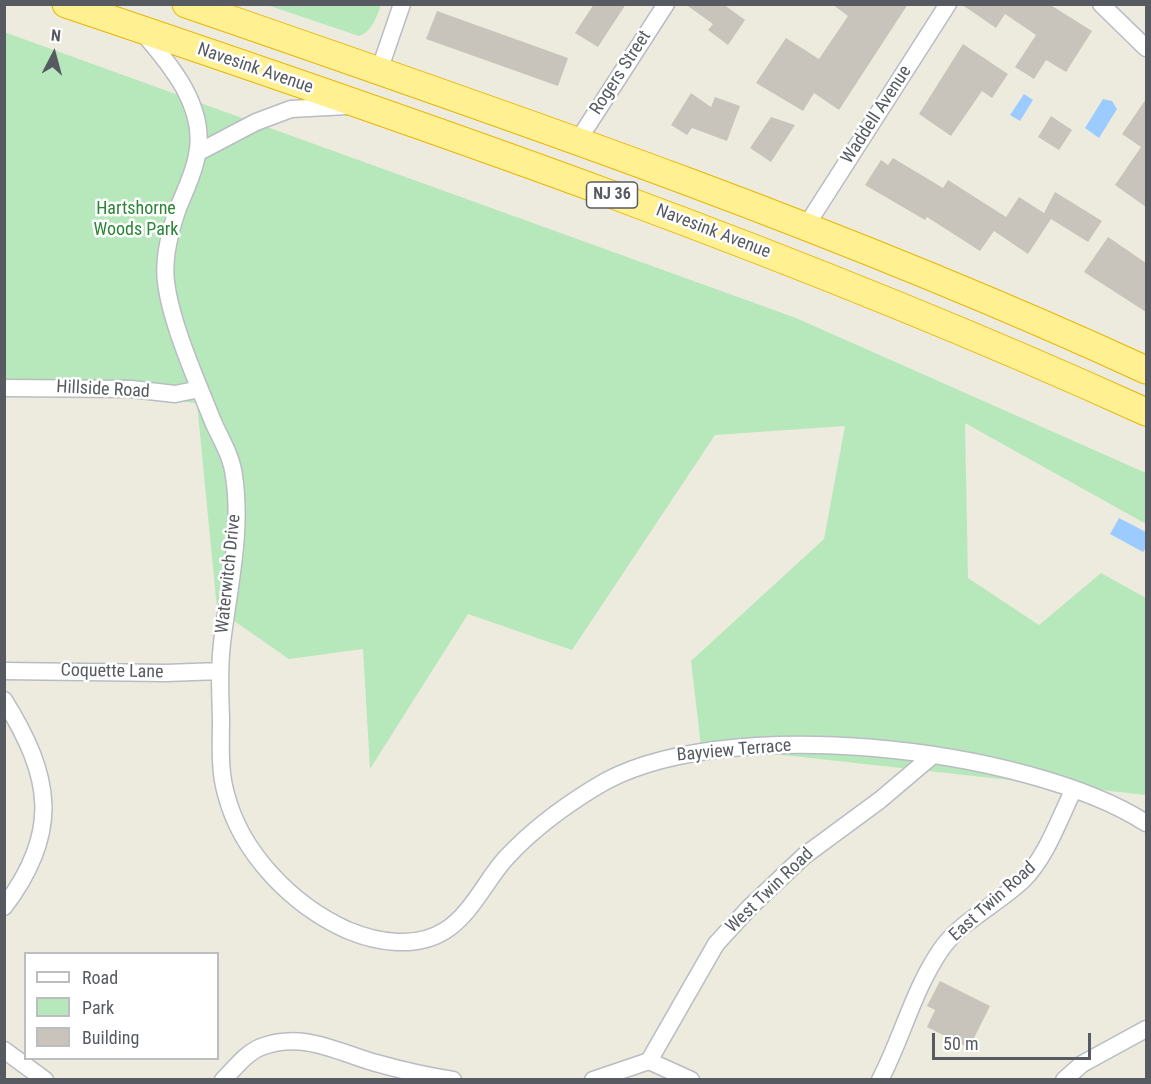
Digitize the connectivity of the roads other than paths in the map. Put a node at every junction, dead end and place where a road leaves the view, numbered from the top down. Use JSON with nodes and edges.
{"nodes":[{"id":1,"x":66,"y":4,"type":"edge"},
{"id":2,"x":186,"y":4,"type":"edge"},
{"id":3,"x":402,"y":4,"type":"edge"},
{"id":4,"x":666,"y":4,"type":"edge"},
{"id":5,"x":948,"y":4,"type":"edge"},
{"id":6,"x":1101,"y":4,"type":"edge"},
{"id":7,"x":140,"y":29,"type":"junction"},
{"id":8,"x":1146,"y":48,"type":"edge"},
{"id":9,"x":379,"y":70,"type":"junction"},
{"id":10,"x":360,"y":105,"type":"junction"},
{"id":11,"x":577,"y":142,"type":"junction"},
{"id":12,"x":198,"y":152,"type":"junction"},
{"id":13,"x":806,"y":226,"type":"junction"},
{"id":14,"x":1146,"y":370,"type":"edge"},
{"id":15,"x":4,"y":388,"type":"edge"},
{"id":16,"x":200,"y":389,"type":"junction"},
{"id":17,"x":1146,"y":412,"type":"edge"},
{"id":18,"x":4,"y":671,"type":"edge"},
{"id":19,"x":220,"y":671,"type":"junction"},
{"id":20,"x":4,"y":700,"type":"edge"},
{"id":21,"x":932,"y":756,"type":"junction"},
{"id":22,"x":1074,"y":789,"type":"junction"},
{"id":23,"x":1146,"y":823,"type":"edge"},
{"id":24,"x":4,"y":907,"type":"edge"},
{"id":25,"x":343,"y":928,"type":"joint"},
{"id":26,"x":1146,"y":1029,"type":"edge"},
{"id":27,"x":4,"y":1050,"type":"edge"},
{"id":28,"x":649,"y":1061,"type":"junction"},
{"id":29,"x":45,"y":1080,"type":"edge"},
{"id":30,"x":223,"y":1080,"type":"edge"},
{"id":31,"x":453,"y":1080,"type":"edge"},
{"id":32,"x":593,"y":1080,"type":"edge"},
{"id":33,"x":691,"y":1080,"type":"edge"},
{"id":34,"x":880,"y":1080,"type":"edge"},
{"id":35,"x":1064,"y":1080,"type":"edge"}],
"edges":[{"from":1,"to":7,"type":"highway","name":"Navesink Avenue","number":"NJ 36"},
{"from":2,"to":9,"type":"highway","name":"Navesink Avenue","number":"NJ 36"},
{"from":3,"to":9,"type":"street"},
{"from":4,"to":11,"type":"street","name":"Rogers Street"},
{"from":5,"to":13,"type":"street","name":"Waddell Avenue"},
{"from":6,"to":8,"type":"street"},
{"from":7,"to":10,"type":"highway","name":"Navesink Avenue","number":"NJ 36"},
{"from":7,"to":12,"type":"street"},
{"from":9,"to":11,"type":"highway","name":"Navesink Avenue","number":"NJ 36"},
{"from":10,"to":12,"type":"street"},
{"from":10,"to":17,"type":"highway","name":"Navesink Avenue","number":"NJ 36"},
{"from":11,"to":13,"type":"highway","name":"Navesink Avenue","number":"NJ 36"},
{"from":12,"to":16,"type":"street","name":"Waterwitch Drive"},
{"from":13,"to":14,"type":"highway","name":"Navesink Avenue","number":"NJ 36"},
{"from":15,"to":16,"type":"street","name":"Hillside Road"},
{"from":16,"to":19,"type":"street","name":"Waterwitch Drive"},
{"from":18,"to":19,"type":"street","name":"Coquette Lane"},
{"from":19,"to":25,"type":"street","name":"Waterwitch Drive"},
{"from":20,"to":24,"type":"street"},
{"from":21,"to":22,"type":"street","name":"Bayview Terrace"},
{"from":21,"to":25,"type":"street","name":"Bayview Terrace"},
{"from":21,"to":28,"type":"street","name":"West Twin Road"},
{"from":22,"to":23,"type":"street","name":"Bayview Terrace"},
{"from":22,"to":34,"type":"street","name":"East Twin Road"},
{"from":26,"to":35,"type":"street"},
{"from":27,"to":29,"type":"street"},
{"from":28,"to":32,"type":"street"},
{"from":28,"to":33,"type":"street"},
{"from":30,"to":31,"type":"street"}]}
